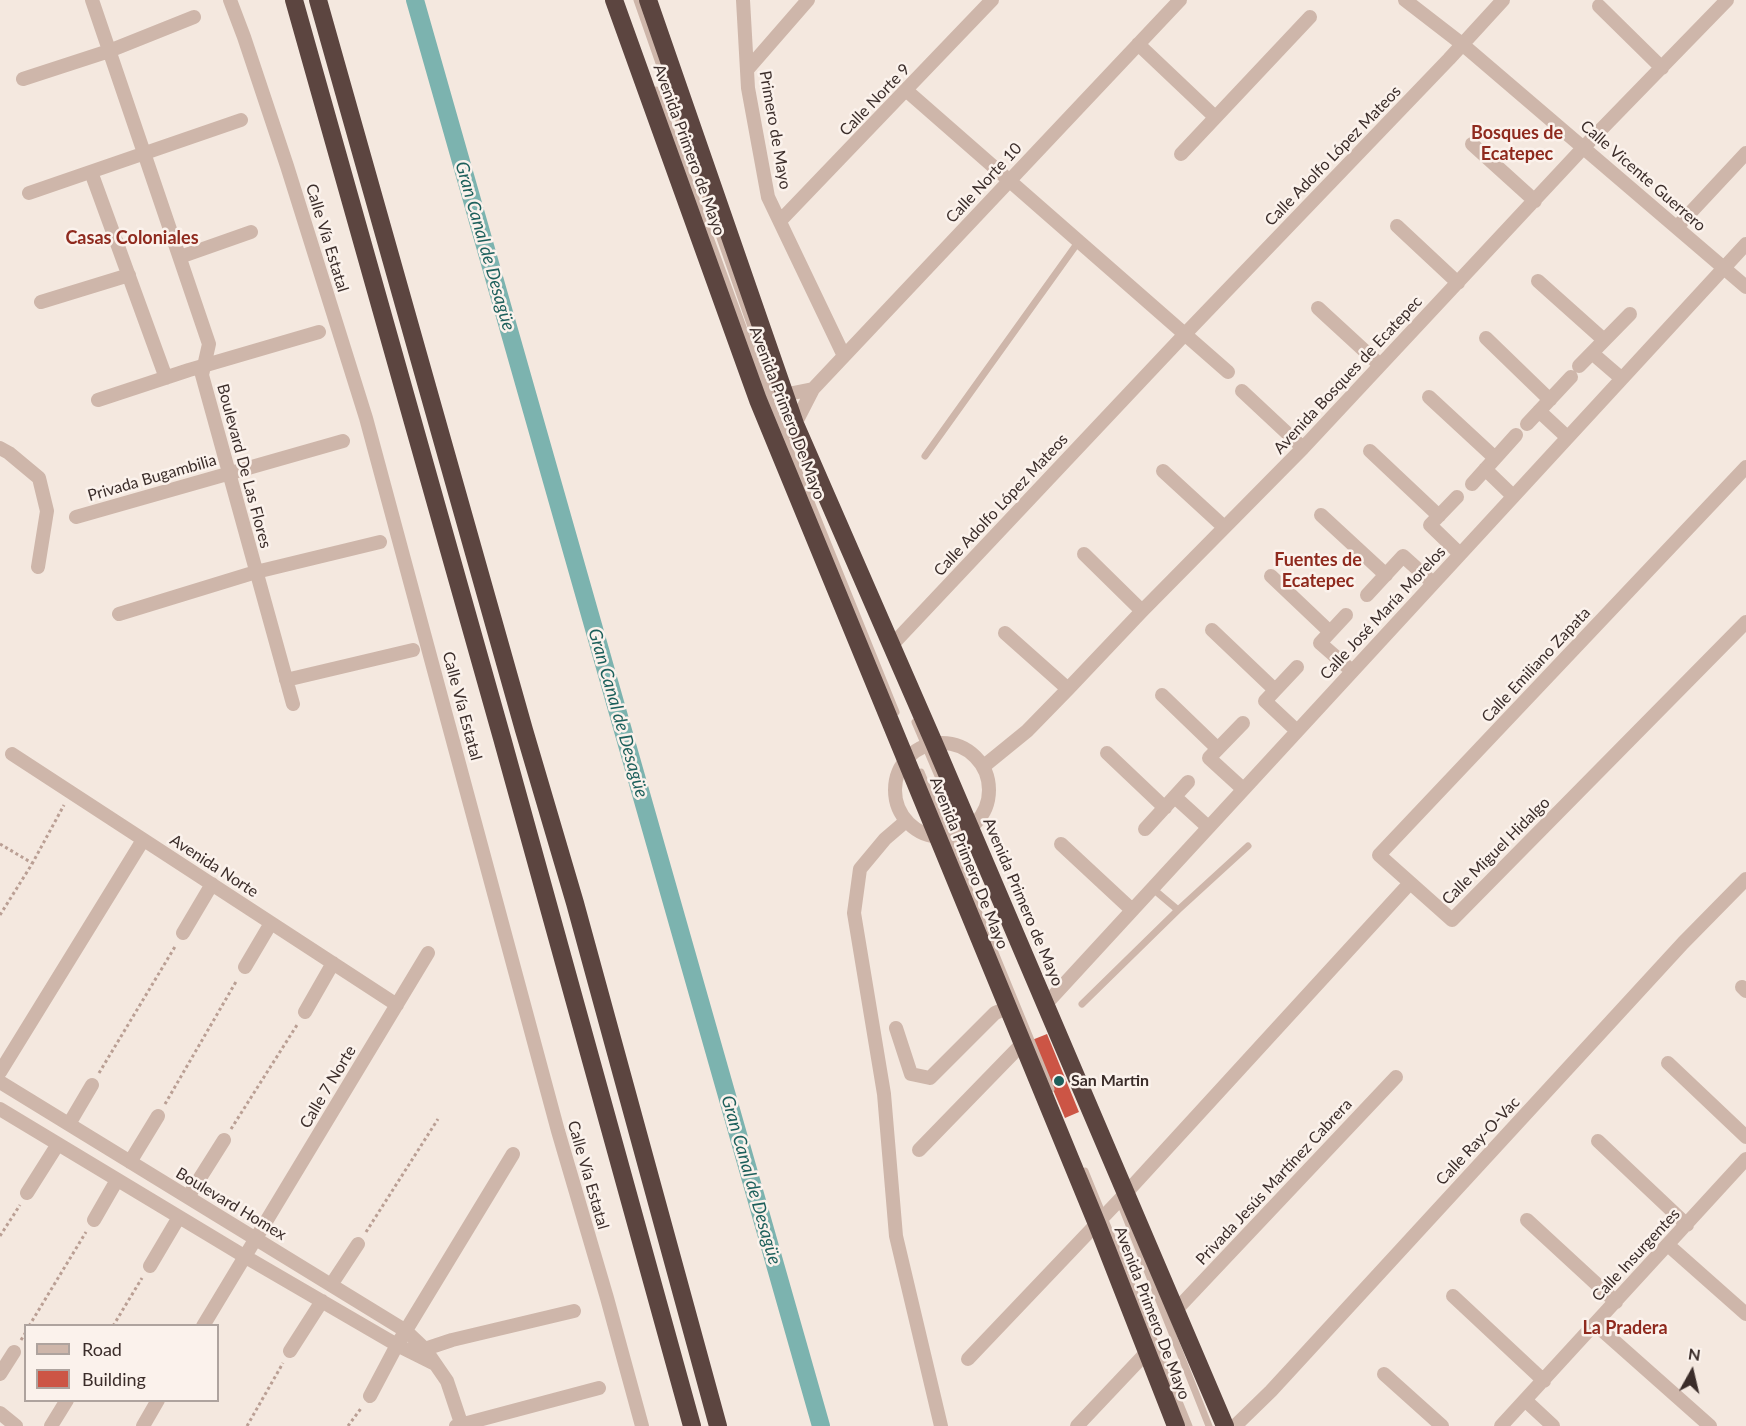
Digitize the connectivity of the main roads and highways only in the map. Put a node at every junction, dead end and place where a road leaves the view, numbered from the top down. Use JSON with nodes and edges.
{"nodes":[{"id":1,"x":294,"y":0,"type":"edge"},
{"id":2,"x":318,"y":0,"type":"edge"},
{"id":3,"x":614,"y":0,"type":"edge"},
{"id":4,"x":648,"y":0,"type":"edge"},
{"id":5,"x":752,"y":302,"type":"joint"},
{"id":6,"x":728,"y":313,"type":"joint"},
{"id":7,"x":772,"y":397,"type":"junction"},
{"id":8,"x":786,"y":432,"type":"junction"},
{"id":9,"x":692,"y":1426,"type":"edge"},
{"id":10,"x":718,"y":1426,"type":"edge"},
{"id":11,"x":1176,"y":1426,"type":"edge"},
{"id":12,"x":1225,"y":1426,"type":"edge"}],
"edges":[{"from":1,"to":9,"type":"highway"},
{"from":2,"to":10,"type":"highway"},
{"from":3,"to":6,"type":"highway","name":"Avenida Primero de Mayo"},
{"from":4,"to":5,"type":"highway","name":"Avenida Primero de Mayo"},
{"from":5,"to":7,"type":"highway","name":"Avenida Primero De Mayo"},
{"from":6,"to":7,"type":"highway","name":"Avenida Primero De Mayo"},
{"from":7,"to":8,"type":"highway","name":"Avenida Primero De Mayo"},
{"from":7,"to":8,"type":"highway","name":"Avenida Primero de Mayo"},
{"from":8,"to":11,"type":"highway","name":"Avenida Primero De Mayo"},
{"from":8,"to":12,"type":"highway","name":"Avenida Primero de Mayo"}]}
